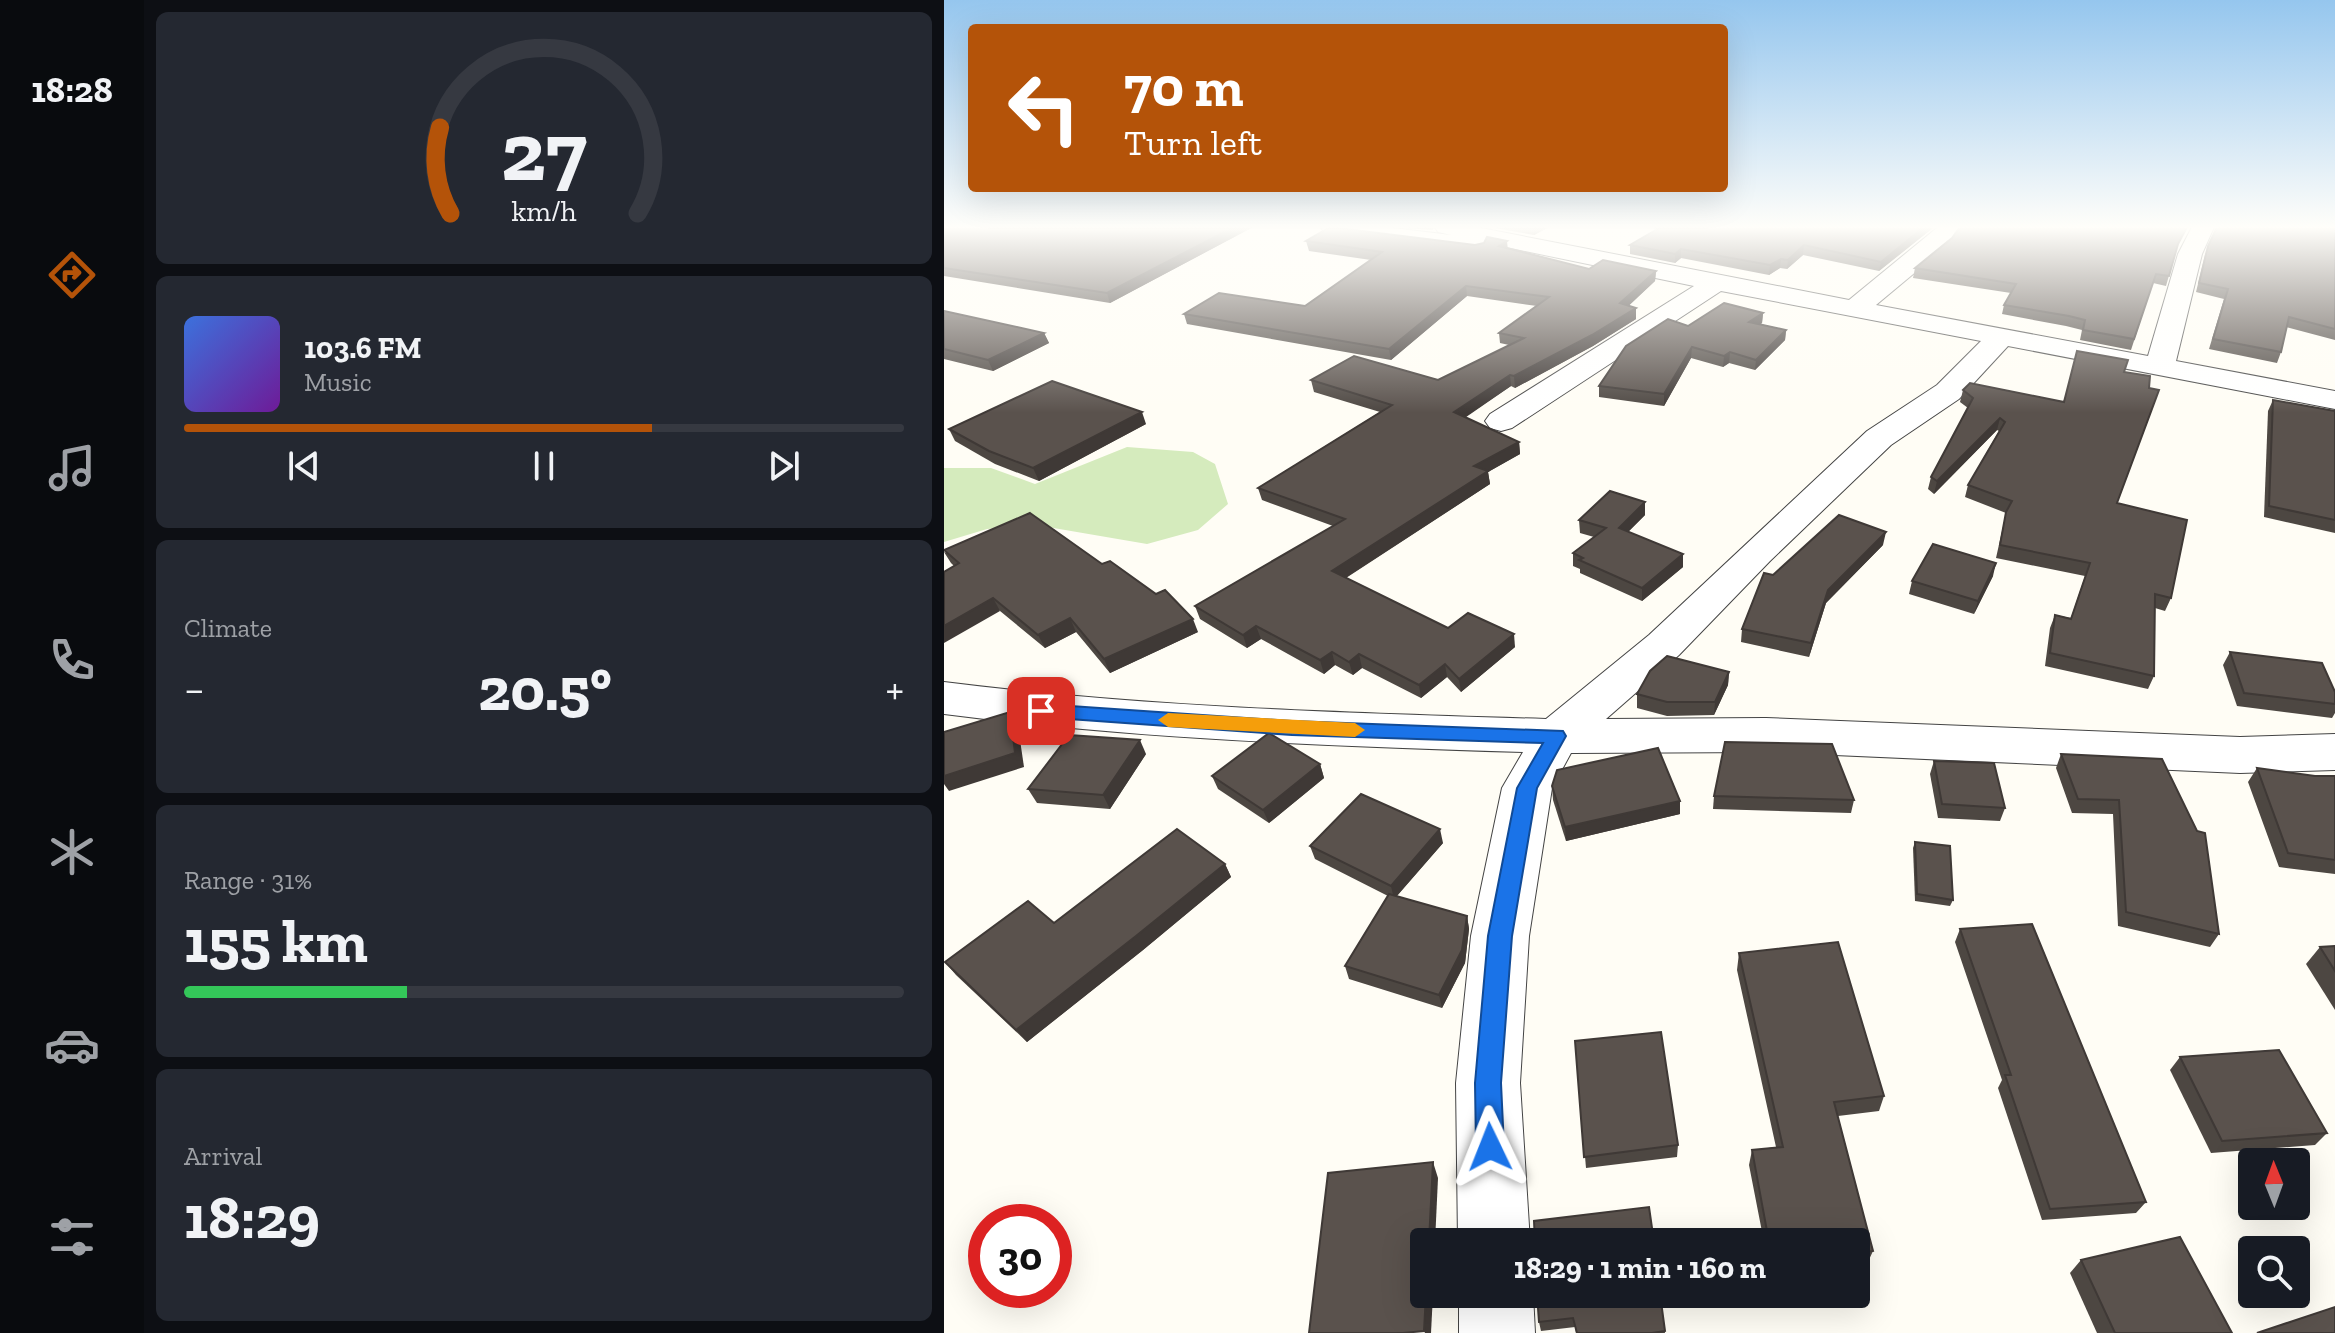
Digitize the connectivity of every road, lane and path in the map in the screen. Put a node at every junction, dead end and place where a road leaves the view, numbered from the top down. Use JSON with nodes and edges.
{"nodes":[{"id":1,"x":1706,"y":289,"type":"edge"},
{"id":2,"x":1754,"y":289,"type":"edge"},
{"id":3,"x":1879,"y":289,"type":"edge"},
{"id":4,"x":2181,"y":289,"type":"edge"},
{"id":5,"x":1854,"y":309,"type":"junction"},
{"id":6,"x":2000,"y":338,"type":"junction"},
{"id":7,"x":2160,"y":366,"type":"junction"},
{"id":8,"x":2335,"y":400,"type":"edge"},
{"id":9,"x":1501,"y":421,"type":"dead end"},
{"id":10,"x":944,"y":698,"type":"edge"},
{"id":11,"x":1556,"y":736,"type":"junction"},
{"id":12,"x":2335,"y":752,"type":"edge"},
{"id":13,"x":1493,"y":1228,"type":"edge"},
{"id":14,"x":1496,"y":1308,"type":"edge"},
{"id":15,"x":1497,"y":1333,"type":"edge"}],
"edges":[{"from":1,"to":9,"type":"street"},
{"from":2,"to":5,"type":"street"},
{"from":3,"to":5,"type":"street"},
{"from":4,"to":7,"type":"street"},
{"from":5,"to":6,"type":"street"},
{"from":6,"to":7,"type":"street"},
{"from":6,"to":11,"type":"street"},
{"from":7,"to":8,"type":"street"},
{"from":10,"to":11,"type":"street"},
{"from":11,"to":12,"type":"street"},
{"from":11,"to":13,"type":"street"},
{"from":14,"to":15,"type":"street"}]}
